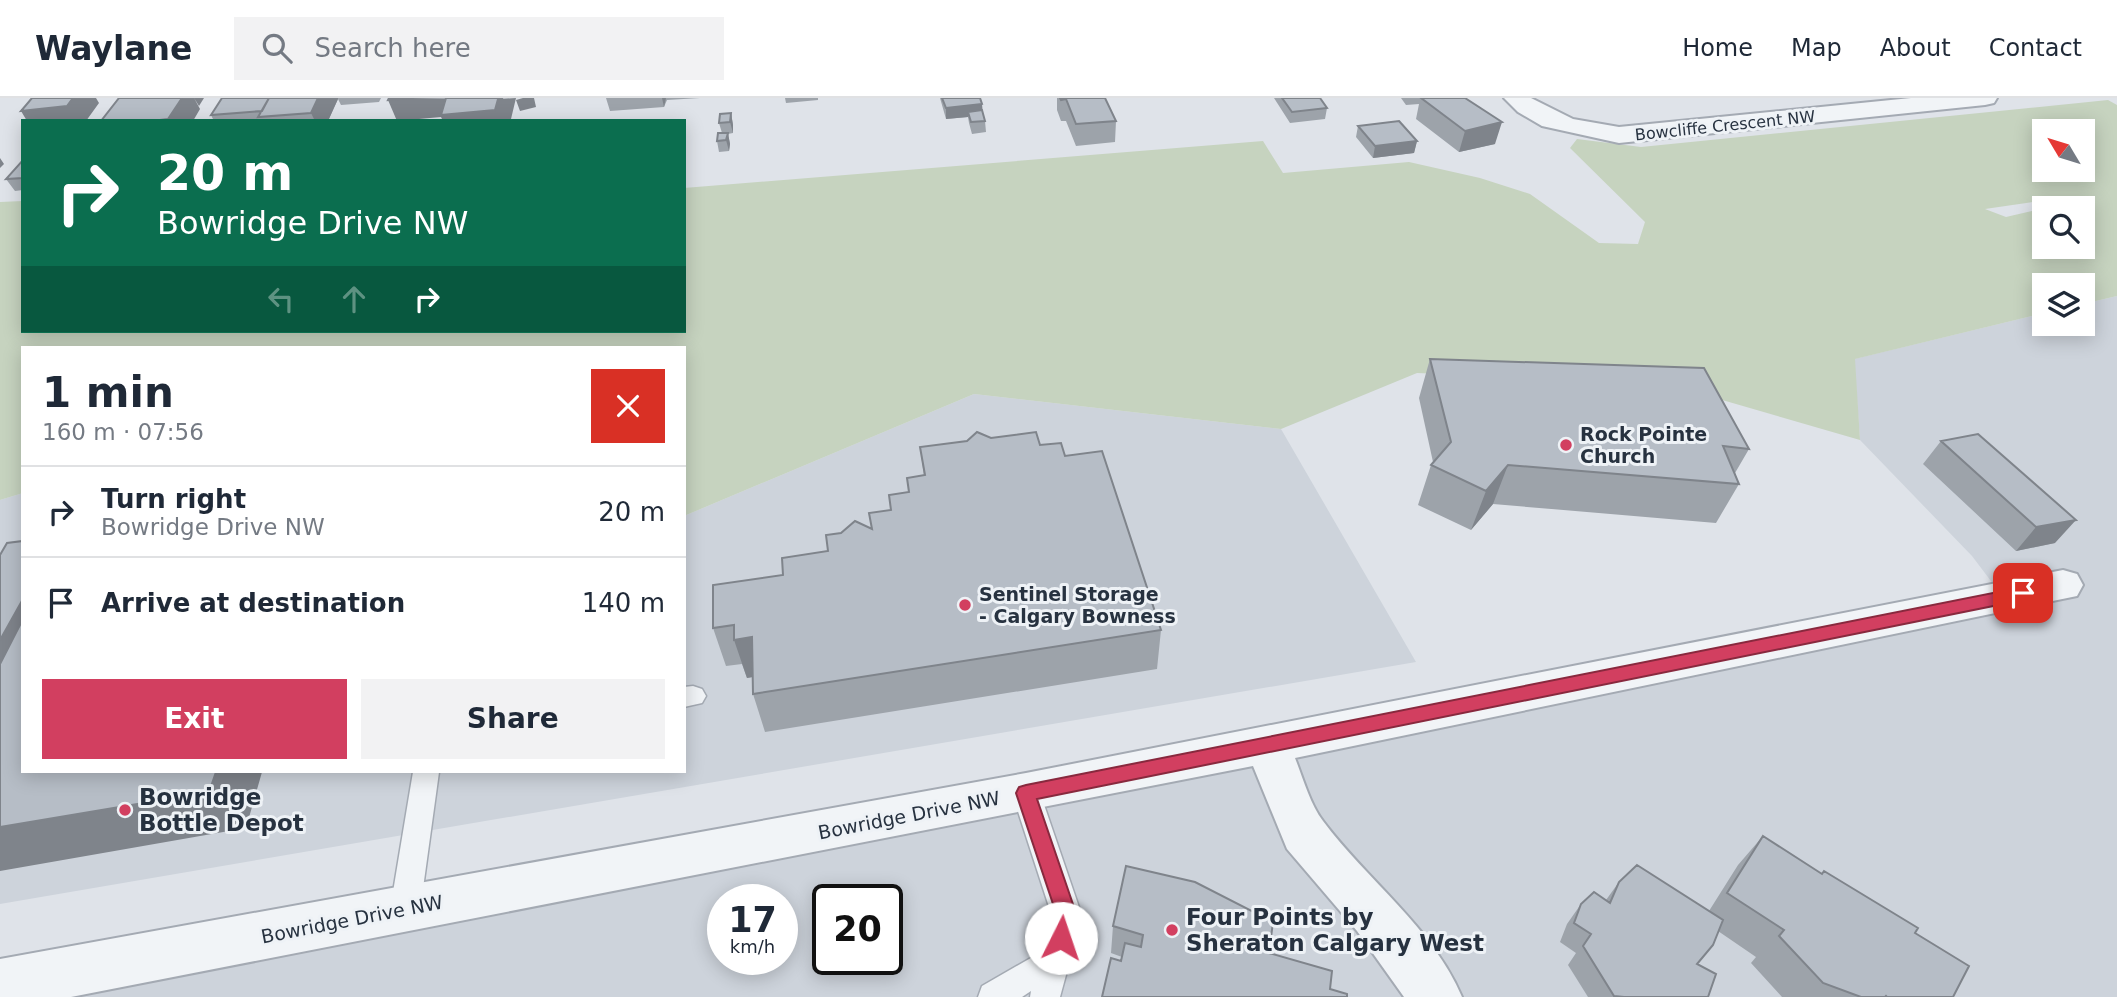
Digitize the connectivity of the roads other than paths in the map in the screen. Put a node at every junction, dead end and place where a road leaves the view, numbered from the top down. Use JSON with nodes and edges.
{"nodes":[{"id":1,"x":1516,"y":98,"type":"edge"},
{"id":2,"x":1984,"y":98,"type":"edge"},
{"id":3,"x":2063,"y":584,"type":"dead end"},
{"id":4,"x":1267,"y":746,"type":"junction"},
{"id":5,"x":426,"y":773,"type":"edge"},
{"id":6,"x":1026,"y":793,"type":"junction"},
{"id":7,"x":405,"y":909,"type":"junction"},
{"id":8,"x":1055,"y":960,"type":"junction"},
{"id":9,"x":5,"y":988,"type":"edge"},
{"id":10,"x":993,"y":997,"type":"edge"},
{"id":11,"x":1045,"y":997,"type":"edge"},
{"id":12,"x":1436,"y":997,"type":"edge"}],
"edges":[{"from":1,"to":2,"type":"street","name":"Bowcliffe Crescent NW"},
{"from":3,"to":4,"type":"street","name":"Bowridge Drive NW"},
{"from":4,"to":6,"type":"street","name":"Bowridge Drive NW"},
{"from":4,"to":12,"type":"street"},
{"from":5,"to":7,"type":"lane"},
{"from":6,"to":7,"type":"street","name":"Bowridge Drive NW"},
{"from":6,"to":8,"type":"lane"},
{"from":7,"to":9,"type":"street","name":"Bowridge Drive NW"},
{"from":8,"to":10,"type":"lane"},
{"from":8,"to":11,"type":"lane"}]}
